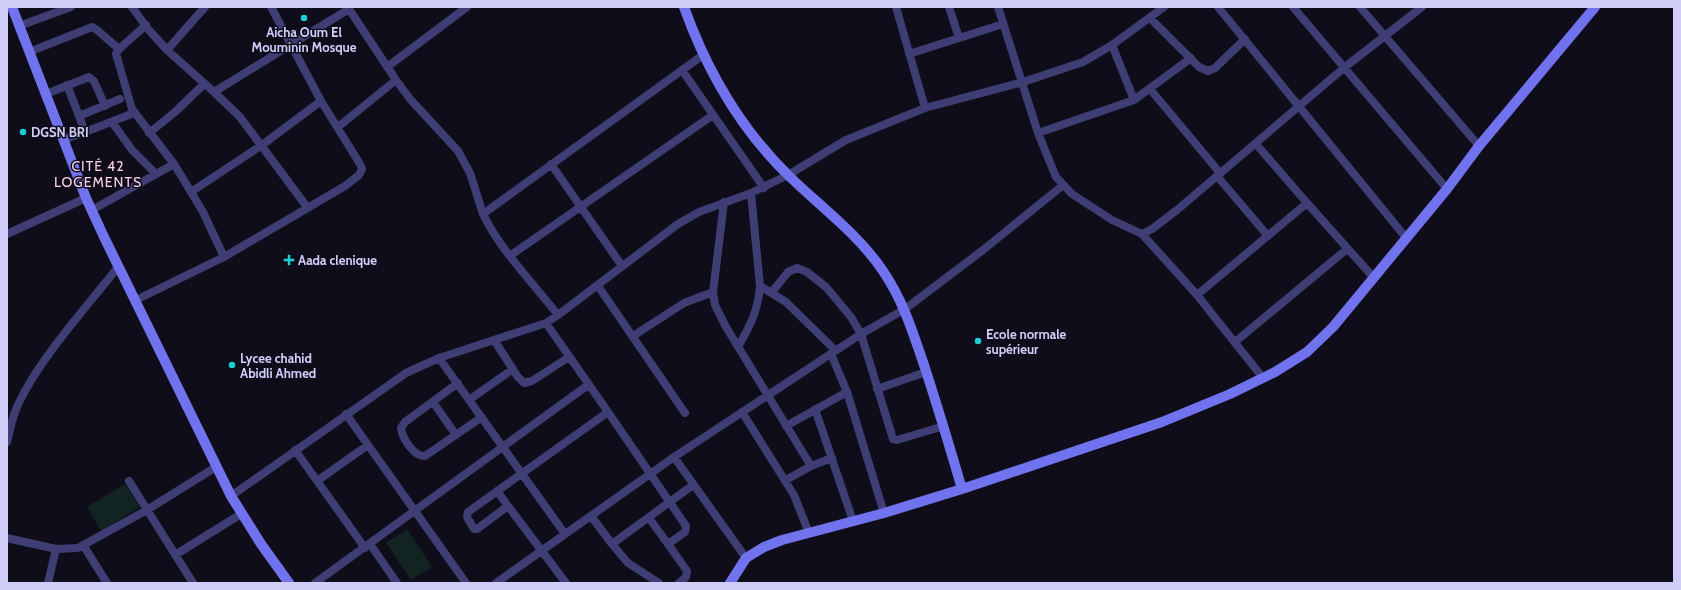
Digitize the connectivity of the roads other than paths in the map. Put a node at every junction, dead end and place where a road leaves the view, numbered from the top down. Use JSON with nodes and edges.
{"nodes":[{"id":1,"x":12,"y":7,"type":"edge"},
{"id":2,"x":71,"y":7,"type":"edge"},
{"id":3,"x":132,"y":7,"type":"edge"},
{"id":4,"x":205,"y":7,"type":"edge"},
{"id":5,"x":271,"y":7,"type":"edge"},
{"id":6,"x":467,"y":7,"type":"edge"},
{"id":7,"x":684,"y":7,"type":"edge"},
{"id":8,"x":896,"y":7,"type":"edge"},
{"id":9,"x":949,"y":7,"type":"edge"},
{"id":10,"x":998,"y":7,"type":"edge"},
{"id":11,"x":1164,"y":7,"type":"edge"},
{"id":12,"x":1218,"y":7,"type":"edge"},
{"id":13,"x":1293,"y":7,"type":"edge"},
{"id":14,"x":1360,"y":7,"type":"edge"},
{"id":15,"x":1422,"y":7,"type":"edge"},
{"id":16,"x":1595,"y":7,"type":"edge"},
{"id":17,"x":348,"y":8,"type":"edge"},
{"id":18,"x":7,"y":9,"type":"edge"},
{"id":19,"x":1150,"y":18,"type":"junction"},
{"id":20,"x":1003,"y":24,"type":"junction"},
{"id":21,"x":146,"y":25,"type":"junction"},
{"id":22,"x":19,"y":26,"type":"junction"},
{"id":23,"x":1384,"y":36,"type":"junction"},
{"id":24,"x":959,"y":38,"type":"junction"},
{"id":25,"x":1245,"y":39,"type":"junction"},
{"id":26,"x":291,"y":43,"type":"junction"},
{"id":27,"x":1112,"y":45,"type":"junction"},
{"id":28,"x":119,"y":49,"type":"junction"},
{"id":29,"x":167,"y":50,"type":"junction"},
{"id":30,"x":29,"y":52,"type":"junction"},
{"id":31,"x":909,"y":54,"type":"junction"},
{"id":32,"x":703,"y":55,"type":"junction"},
{"id":33,"x":1191,"y":58,"type":"junction"},
{"id":34,"x":387,"y":67,"type":"junction"},
{"id":35,"x":1345,"y":67,"type":"junction"},
{"id":36,"x":682,"y":70,"type":"junction"},
{"id":37,"x":396,"y":80,"type":"junction"},
{"id":38,"x":1023,"y":82,"type":"junction"},
{"id":39,"x":204,"y":84,"type":"junction"},
{"id":40,"x":67,"y":86,"type":"junction"},
{"id":41,"x":1150,"y":90,"type":"junction"},
{"id":42,"x":214,"y":92,"type":"junction"},
{"id":43,"x":46,"y":94,"type":"junction"},
{"id":44,"x":120,"y":99,"type":"dead end"},
{"id":45,"x":1134,"y":100,"type":"junction"},
{"id":46,"x":321,"y":102,"type":"junction"},
{"id":47,"x":105,"y":106,"type":"junction"},
{"id":48,"x":1300,"y":107,"type":"junction"},
{"id":49,"x":925,"y":108,"type":"junction"},
{"id":50,"x":134,"y":113,"type":"junction"},
{"id":51,"x":713,"y":114,"type":"junction"},
{"id":52,"x":79,"y":116,"type":"junction"},
{"id":53,"x":112,"y":122,"type":"junction"},
{"id":54,"x":338,"y":127,"type":"junction"},
{"id":55,"x":85,"y":132,"type":"junction"},
{"id":56,"x":149,"y":133,"type":"junction"},
{"id":57,"x":1038,"y":133,"type":"junction"},
{"id":58,"x":64,"y":140,"type":"junction"},
{"id":59,"x":1256,"y":144,"type":"junction"},
{"id":60,"x":262,"y":145,"type":"junction"},
{"id":61,"x":1479,"y":146,"type":"junction"},
{"id":62,"x":174,"y":164,"type":"junction"},
{"id":63,"x":551,"y":164,"type":"junction"},
{"id":64,"x":156,"y":174,"type":"junction"},
{"id":65,"x":1219,"y":175,"type":"junction"},
{"id":66,"x":788,"y":176,"type":"junction"},
{"id":67,"x":1062,"y":186,"type":"junction"},
{"id":68,"x":764,"y":188,"type":"junction"},
{"id":69,"x":1447,"y":189,"type":"junction"},
{"id":70,"x":191,"y":192,"type":"junction"},
{"id":71,"x":751,"y":193,"type":"junction"},
{"id":72,"x":86,"y":198,"type":"junction"},
{"id":73,"x":724,"y":202,"type":"junction"},
{"id":74,"x":1307,"y":203,"type":"junction"},
{"id":75,"x":308,"y":207,"type":"junction"},
{"id":76,"x":581,"y":207,"type":"junction"},
{"id":77,"x":92,"y":210,"type":"junction"},
{"id":78,"x":484,"y":214,"type":"junction"},
{"id":79,"x":7,"y":234,"type":"edge"},
{"id":80,"x":1142,"y":234,"type":"junction"},
{"id":81,"x":1268,"y":236,"type":"junction"},
{"id":82,"x":1407,"y":239,"type":"junction"},
{"id":83,"x":1347,"y":249,"type":"junction"},
{"id":84,"x":511,"y":256,"type":"junction"},
{"id":85,"x":224,"y":258,"type":"junction"},
{"id":86,"x":622,"y":266,"type":"junction"},
{"id":87,"x":118,"y":267,"type":"junction"},
{"id":88,"x":1374,"y":278,"type":"junction"},
{"id":89,"x":598,"y":286,"type":"junction"},
{"id":90,"x":760,"y":286,"type":"junction"},
{"id":91,"x":713,"y":292,"type":"junction"},
{"id":92,"x":772,"y":292,"type":"junction"},
{"id":93,"x":1197,"y":295,"type":"junction"},
{"id":94,"x":136,"y":300,"type":"junction"},
{"id":95,"x":905,"y":309,"type":"junction"},
{"id":96,"x":558,"y":315,"type":"junction"},
{"id":97,"x":546,"y":323,"type":"junction"},
{"id":98,"x":861,"y":334,"type":"junction"},
{"id":99,"x":633,"y":336,"type":"junction"},
{"id":100,"x":494,"y":340,"type":"junction"},
{"id":101,"x":1235,"y":342,"type":"junction"},
{"id":102,"x":738,"y":347,"type":"junction"},
{"id":103,"x":833,"y":352,"type":"junction"},
{"id":104,"x":569,"y":357,"type":"junction"},
{"id":105,"x":439,"y":358,"type":"junction"},
{"id":106,"x":512,"y":369,"type":"junction"},
{"id":107,"x":926,"y":372,"type":"junction"},
{"id":108,"x":1263,"y":378,"type":"junction"},
{"id":109,"x":458,"y":383,"type":"junction"},
{"id":110,"x":588,"y":385,"type":"junction"},
{"id":111,"x":877,"y":389,"type":"junction"},
{"id":112,"x":847,"y":392,"type":"junction"},
{"id":113,"x":767,"y":396,"type":"junction"},
{"id":114,"x":469,"y":400,"type":"junction"},
{"id":115,"x":433,"y":402,"type":"junction"},
{"id":116,"x":815,"y":409,"type":"junction"},
{"id":117,"x":608,"y":412,"type":"junction"},
{"id":118,"x":685,"y":412,"type":"dead end"},
{"id":119,"x":742,"y":412,"type":"junction"},
{"id":120,"x":346,"y":414,"type":"junction"},
{"id":121,"x":482,"y":417,"type":"junction"},
{"id":122,"x":786,"y":426,"type":"junction"},
{"id":123,"x":944,"y":426,"type":"junction"},
{"id":124,"x":456,"y":435,"type":"junction"},
{"id":125,"x":7,"y":442,"type":"edge"},
{"id":126,"x":368,"y":445,"type":"junction"},
{"id":127,"x":503,"y":448,"type":"junction"},
{"id":128,"x":295,"y":450,"type":"junction"},
{"id":129,"x":674,"y":457,"type":"junction"},
{"id":130,"x":832,"y":458,"type":"junction"},
{"id":131,"x":810,"y":466,"type":"junction"},
{"id":132,"x":216,"y":467,"type":"junction"},
{"id":133,"x":651,"y":473,"type":"junction"},
{"id":134,"x":522,"y":474,"type":"junction"},
{"id":135,"x":786,"y":480,"type":"junction"},
{"id":136,"x":128,"y":481,"type":"dead end"},
{"id":137,"x":317,"y":481,"type":"junction"},
{"id":138,"x":693,"y":485,"type":"junction"},
{"id":139,"x":962,"y":489,"type":"junction"},
{"id":140,"x":497,"y":491,"type":"junction"},
{"id":141,"x":231,"y":496,"type":"junction"},
{"id":142,"x":670,"y":502,"type":"junction"},
{"id":143,"x":508,"y":506,"type":"junction"},
{"id":144,"x":147,"y":510,"type":"junction"},
{"id":145,"x":414,"y":512,"type":"junction"},
{"id":146,"x":884,"y":513,"type":"junction"},
{"id":147,"x":241,"y":514,"type":"junction"},
{"id":148,"x":591,"y":516,"type":"junction"},
{"id":149,"x":649,"y":518,"type":"junction"},
{"id":150,"x":853,"y":521,"type":"junction"},
{"id":151,"x":809,"y":533,"type":"junction"},
{"id":152,"x":565,"y":534,"type":"junction"},
{"id":153,"x":7,"y":538,"type":"edge"},
{"id":154,"x":612,"y":544,"type":"junction"},
{"id":155,"x":668,"y":544,"type":"junction"},
{"id":156,"x":83,"y":546,"type":"junction"},
{"id":157,"x":367,"y":546,"type":"junction"},
{"id":158,"x":56,"y":549,"type":"junction"},
{"id":159,"x":542,"y":551,"type":"junction"},
{"id":160,"x":175,"y":555,"type":"junction"},
{"id":161,"x":746,"y":558,"type":"junction"},
{"id":162,"x":48,"y":583,"type":"edge"},
{"id":163,"x":107,"y":583,"type":"edge"},
{"id":164,"x":192,"y":583,"type":"edge"},
{"id":165,"x":289,"y":583,"type":"edge"},
{"id":166,"x":314,"y":583,"type":"edge"},
{"id":167,"x":397,"y":583,"type":"edge"},
{"id":168,"x":466,"y":583,"type":"edge"},
{"id":169,"x":496,"y":583,"type":"edge"},
{"id":170,"x":566,"y":583,"type":"edge"},
{"id":171,"x":659,"y":583,"type":"edge"},
{"id":172,"x":678,"y":583,"type":"edge"},
{"id":173,"x":730,"y":583,"type":"edge"}],
"edges":[{"from":1,"to":18,"type":"street"},
{"from":1,"to":22,"type":"street"},
{"from":2,"to":22,"type":"street"},
{"from":3,"to":21,"type":"street"},
{"from":4,"to":29,"type":"street"},
{"from":5,"to":26,"type":"street"},
{"from":6,"to":34,"type":"street"},
{"from":7,"to":32,"type":"street"},
{"from":8,"to":31,"type":"street"},
{"from":9,"to":24,"type":"street"},
{"from":10,"to":20,"type":"street"},
{"from":11,"to":19,"type":"street"},
{"from":12,"to":25,"type":"street"},
{"from":13,"to":35,"type":"street"},
{"from":14,"to":23,"type":"street"},
{"from":15,"to":23,"type":"street"},
{"from":16,"to":61,"type":"street"},
{"from":17,"to":26,"type":"street"},
{"from":17,"to":34,"type":"street"},
{"from":19,"to":27,"type":"street"},
{"from":19,"to":33,"type":"street"},
{"from":20,"to":24,"type":"street"},
{"from":20,"to":38,"type":"street"},
{"from":21,"to":28,"type":"street"},
{"from":21,"to":29,"type":"street"},
{"from":22,"to":30,"type":"street"},
{"from":23,"to":35,"type":"street"},
{"from":23,"to":61,"type":"street"},
{"from":24,"to":31,"type":"street"},
{"from":25,"to":33,"type":"street"},
{"from":25,"to":48,"type":"street"},
{"from":26,"to":42,"type":"street"},
{"from":26,"to":46,"type":"street"},
{"from":27,"to":38,"type":"street"},
{"from":27,"to":45,"type":"street"},
{"from":28,"to":30,"type":"street"},
{"from":28,"to":50,"type":"street"},
{"from":29,"to":39,"type":"street"},
{"from":30,"to":43,"type":"street"},
{"from":31,"to":49,"type":"street"},
{"from":32,"to":36,"type":"street"},
{"from":32,"to":66,"type":"street"},
{"from":33,"to":41,"type":"street"},
{"from":34,"to":37,"type":"street"},
{"from":35,"to":48,"type":"street"},
{"from":35,"to":69,"type":"street"},
{"from":36,"to":51,"type":"street"},
{"from":36,"to":63,"type":"street"},
{"from":37,"to":54,"type":"street"},
{"from":37,"to":78,"type":"street"},
{"from":38,"to":49,"type":"street"},
{"from":38,"to":57,"type":"street"},
{"from":39,"to":42,"type":"street"},
{"from":39,"to":56,"type":"street"},
{"from":40,"to":43,"type":"street"},
{"from":40,"to":47,"type":"street"},
{"from":40,"to":52,"type":"street"},
{"from":41,"to":45,"type":"street"},
{"from":41,"to":65,"type":"street"},
{"from":42,"to":60,"type":"street"},
{"from":43,"to":58,"type":"street"},
{"from":44,"to":47,"type":"street"},
{"from":45,"to":57,"type":"street"},
{"from":46,"to":54,"type":"street"},
{"from":46,"to":60,"type":"street"},
{"from":47,"to":52,"type":"street"},
{"from":48,"to":59,"type":"street"},
{"from":48,"to":82,"type":"street"},
{"from":49,"to":66,"type":"street"},
{"from":50,"to":53,"type":"street"},
{"from":50,"to":56,"type":"street"},
{"from":51,"to":68,"type":"street"},
{"from":51,"to":76,"type":"street"},
{"from":52,"to":55,"type":"street"},
{"from":53,"to":55,"type":"street"},
{"from":53,"to":64,"type":"street"},
{"from":54,"to":75,"type":"street"},
{"from":55,"to":58,"type":"street"},
{"from":56,"to":62,"type":"street"},
{"from":57,"to":67,"type":"street"},
{"from":58,"to":72,"type":"street"},
{"from":59,"to":65,"type":"street"},
{"from":59,"to":74,"type":"street"},
{"from":60,"to":70,"type":"street"},
{"from":60,"to":75,"type":"street"},
{"from":61,"to":69,"type":"street"},
{"from":62,"to":64,"type":"street"},
{"from":62,"to":70,"type":"street"},
{"from":63,"to":76,"type":"street"},
{"from":63,"to":78,"type":"street"},
{"from":64,"to":77,"type":"street"},
{"from":65,"to":80,"type":"street"},
{"from":65,"to":81,"type":"street"},
{"from":66,"to":68,"type":"street"},
{"from":66,"to":95,"type":"street"},
{"from":67,"to":80,"type":"street"},
{"from":67,"to":95,"type":"street"},
{"from":68,"to":71,"type":"street"},
{"from":69,"to":82,"type":"street"},
{"from":70,"to":85,"type":"street"},
{"from":71,"to":73,"type":"street"},
{"from":71,"to":90,"type":"street"},
{"from":72,"to":77,"type":"street"},
{"from":72,"to":79,"type":"street"},
{"from":73,"to":86,"type":"street"},
{"from":73,"to":91,"type":"street"},
{"from":74,"to":81,"type":"street"},
{"from":74,"to":83,"type":"street"},
{"from":75,"to":85,"type":"street"},
{"from":76,"to":84,"type":"street"},
{"from":76,"to":86,"type":"street"},
{"from":77,"to":87,"type":"street"},
{"from":78,"to":84,"type":"street"},
{"from":80,"to":93,"type":"street"},
{"from":81,"to":93,"type":"street"},
{"from":82,"to":88,"type":"street"},
{"from":83,"to":88,"type":"street"},
{"from":83,"to":101,"type":"street"},
{"from":84,"to":96,"type":"street"},
{"from":85,"to":94,"type":"street"},
{"from":86,"to":89,"type":"street"},
{"from":87,"to":94,"type":"street"},
{"from":87,"to":125,"type":"street"},
{"from":88,"to":108,"type":"street"},
{"from":89,"to":96,"type":"street"},
{"from":89,"to":99,"type":"street"},
{"from":90,"to":92,"type":"street"},
{"from":90,"to":102,"type":"street"},
{"from":91,"to":99,"type":"street"},
{"from":91,"to":102,"type":"street"},
{"from":92,"to":98,"type":"street"},
{"from":92,"to":103,"type":"street"},
{"from":93,"to":101,"type":"street"},
{"from":94,"to":132,"type":"street"},
{"from":95,"to":98,"type":"street"},
{"from":95,"to":107,"type":"street"},
{"from":96,"to":97,"type":"street"},
{"from":97,"to":100,"type":"street"},
{"from":97,"to":104,"type":"street"},
{"from":98,"to":103,"type":"street"},
{"from":98,"to":111,"type":"street"},
{"from":99,"to":118,"type":"street"},
{"from":100,"to":105,"type":"street"},
{"from":100,"to":106,"type":"street"},
{"from":101,"to":108,"type":"street"},
{"from":102,"to":113,"type":"street"},
{"from":103,"to":112,"type":"street"},
{"from":103,"to":113,"type":"street"},
{"from":104,"to":106,"type":"street"},
{"from":104,"to":110,"type":"street"},
{"from":105,"to":109,"type":"street"},
{"from":105,"to":120,"type":"street"},
{"from":106,"to":114,"type":"street"},
{"from":107,"to":111,"type":"street"},
{"from":107,"to":123,"type":"street"},
{"from":108,"to":139,"type":"street"},
{"from":109,"to":114,"type":"street"},
{"from":109,"to":115,"type":"street"},
{"from":110,"to":117,"type":"street"},
{"from":110,"to":127,"type":"street"},
{"from":111,"to":123,"type":"street"},
{"from":112,"to":116,"type":"street"},
{"from":112,"to":146,"type":"street"},
{"from":113,"to":119,"type":"street"},
{"from":113,"to":122,"type":"street"},
{"from":114,"to":121,"type":"street"},
{"from":115,"to":124,"type":"street"},
{"from":115,"to":124,"type":"street"},
{"from":116,"to":122,"type":"street"},
{"from":116,"to":130,"type":"street"},
{"from":117,"to":133,"type":"street"},
{"from":117,"to":134,"type":"street"},
{"from":119,"to":129,"type":"street"},
{"from":119,"to":135,"type":"street"},
{"from":120,"to":126,"type":"street"},
{"from":120,"to":128,"type":"street"},
{"from":121,"to":124,"type":"street"},
{"from":121,"to":127,"type":"street"},
{"from":122,"to":131,"type":"street"},
{"from":123,"to":139,"type":"street"},
{"from":126,"to":137,"type":"street"},
{"from":126,"to":145,"type":"street"},
{"from":127,"to":134,"type":"street"},
{"from":127,"to":145,"type":"street"},
{"from":128,"to":137,"type":"street"},
{"from":128,"to":141,"type":"street"},
{"from":129,"to":133,"type":"street"},
{"from":129,"to":138,"type":"street"},
{"from":130,"to":131,"type":"street"},
{"from":130,"to":150,"type":"street"},
{"from":131,"to":135,"type":"street"},
{"from":132,"to":141,"type":"street"},
{"from":132,"to":144,"type":"street"},
{"from":133,"to":142,"type":"street"},
{"from":133,"to":148,"type":"street"},
{"from":134,"to":140,"type":"street"},
{"from":134,"to":152,"type":"street"},
{"from":135,"to":151,"type":"street"},
{"from":136,"to":144,"type":"street"},
{"from":137,"to":157,"type":"street"},
{"from":138,"to":142,"type":"street"},
{"from":138,"to":161,"type":"street"},
{"from":139,"to":146,"type":"street"},
{"from":140,"to":143,"type":"street"},
{"from":140,"to":143,"type":"street"},
{"from":141,"to":147,"type":"street"},
{"from":142,"to":149,"type":"street"},
{"from":142,"to":155,"type":"street"},
{"from":143,"to":159,"type":"street"},
{"from":144,"to":156,"type":"street"},
{"from":144,"to":160,"type":"street"},
{"from":145,"to":157,"type":"street"},
{"from":145,"to":168,"type":"street"},
{"from":146,"to":150,"type":"street"},
{"from":147,"to":160,"type":"street"},
{"from":147,"to":165,"type":"street"},
{"from":148,"to":152,"type":"street"},
{"from":148,"to":154,"type":"street"},
{"from":149,"to":154,"type":"street"},
{"from":149,"to":155,"type":"street"},
{"from":150,"to":151,"type":"street"},
{"from":151,"to":161,"type":"street"},
{"from":152,"to":159,"type":"street"},
{"from":153,"to":158,"type":"street"},
{"from":154,"to":171,"type":"street"},
{"from":155,"to":172,"type":"street"},
{"from":156,"to":158,"type":"street"},
{"from":156,"to":163,"type":"street"},
{"from":157,"to":166,"type":"street"},
{"from":157,"to":167,"type":"street"},
{"from":158,"to":162,"type":"street"},
{"from":159,"to":169,"type":"street"},
{"from":159,"to":170,"type":"street"},
{"from":160,"to":164,"type":"street"},
{"from":161,"to":173,"type":"street"}]}
